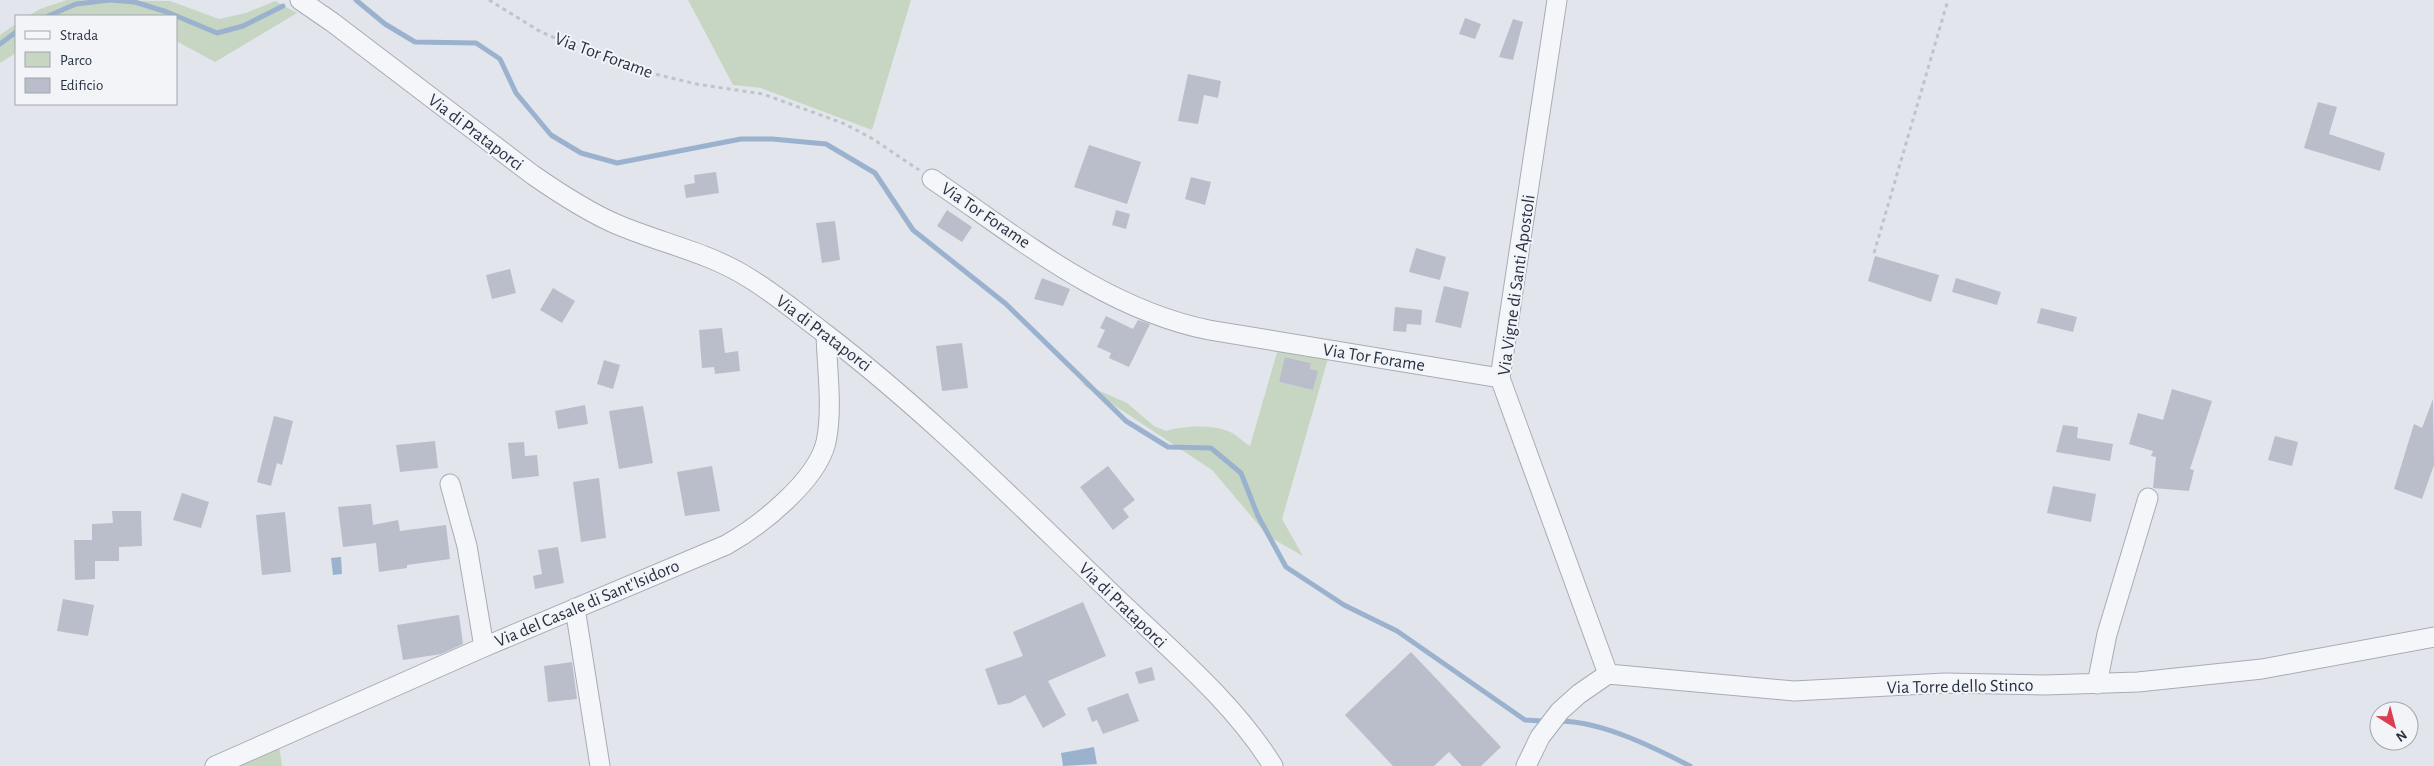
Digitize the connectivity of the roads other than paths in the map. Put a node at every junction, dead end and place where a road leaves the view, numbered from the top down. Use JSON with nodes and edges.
{"nodes":[{"id":1,"x":300,"y":0,"type":"edge"},
{"id":2,"x":1557,"y":0,"type":"edge"},
{"id":3,"x":932,"y":179,"type":"road end"},
{"id":4,"x":826,"y":334,"type":"junction"},
{"id":5,"x":1500,"y":378,"type":"junction"},
{"id":6,"x":450,"y":484,"type":"dead end"},
{"id":7,"x":2148,"y":498,"type":"dead end"},
{"id":8,"x":575,"y":608,"type":"junction"},
{"id":9,"x":2434,"y":636,"type":"edge"},
{"id":10,"x":484,"y":647,"type":"junction"},
{"id":11,"x":1608,"y":674,"type":"junction"},
{"id":12,"x":2098,"y":684,"type":"junction"},
{"id":13,"x":215,"y":766,"type":"edge"},
{"id":14,"x":600,"y":766,"type":"edge"},
{"id":15,"x":1272,"y":766,"type":"edge"},
{"id":16,"x":1526,"y":766,"type":"edge"}],
"edges":[{"from":1,"to":4,"type":"street","name":"Via di Prataporci"},
{"from":2,"to":5,"type":"street","name":"Via Vigne di Santi Apostoli"},
{"from":3,"to":5,"type":"street","name":"Via Tor Forame"},
{"from":4,"to":8,"type":"street","name":"Via del Casale di Sant'Isidoro"},
{"from":4,"to":15,"type":"street","name":"Via di Prataporci"},
{"from":5,"to":11,"type":"street","name":"Via Vigne di Santi Apostoli"},
{"from":6,"to":10,"type":"street"},
{"from":7,"to":12,"type":"street"},
{"from":8,"to":10,"type":"street","name":"Via del Casale di Sant'Isidoro"},
{"from":8,"to":14,"type":"street"},
{"from":9,"to":12,"type":"street","name":"Via Torre dello Stinco"},
{"from":10,"to":13,"type":"street","name":"Via del Casale di Sant'Isidoro"},
{"from":11,"to":12,"type":"street","name":"Via Torre dello Stinco"},
{"from":11,"to":16,"type":"street"}]}
